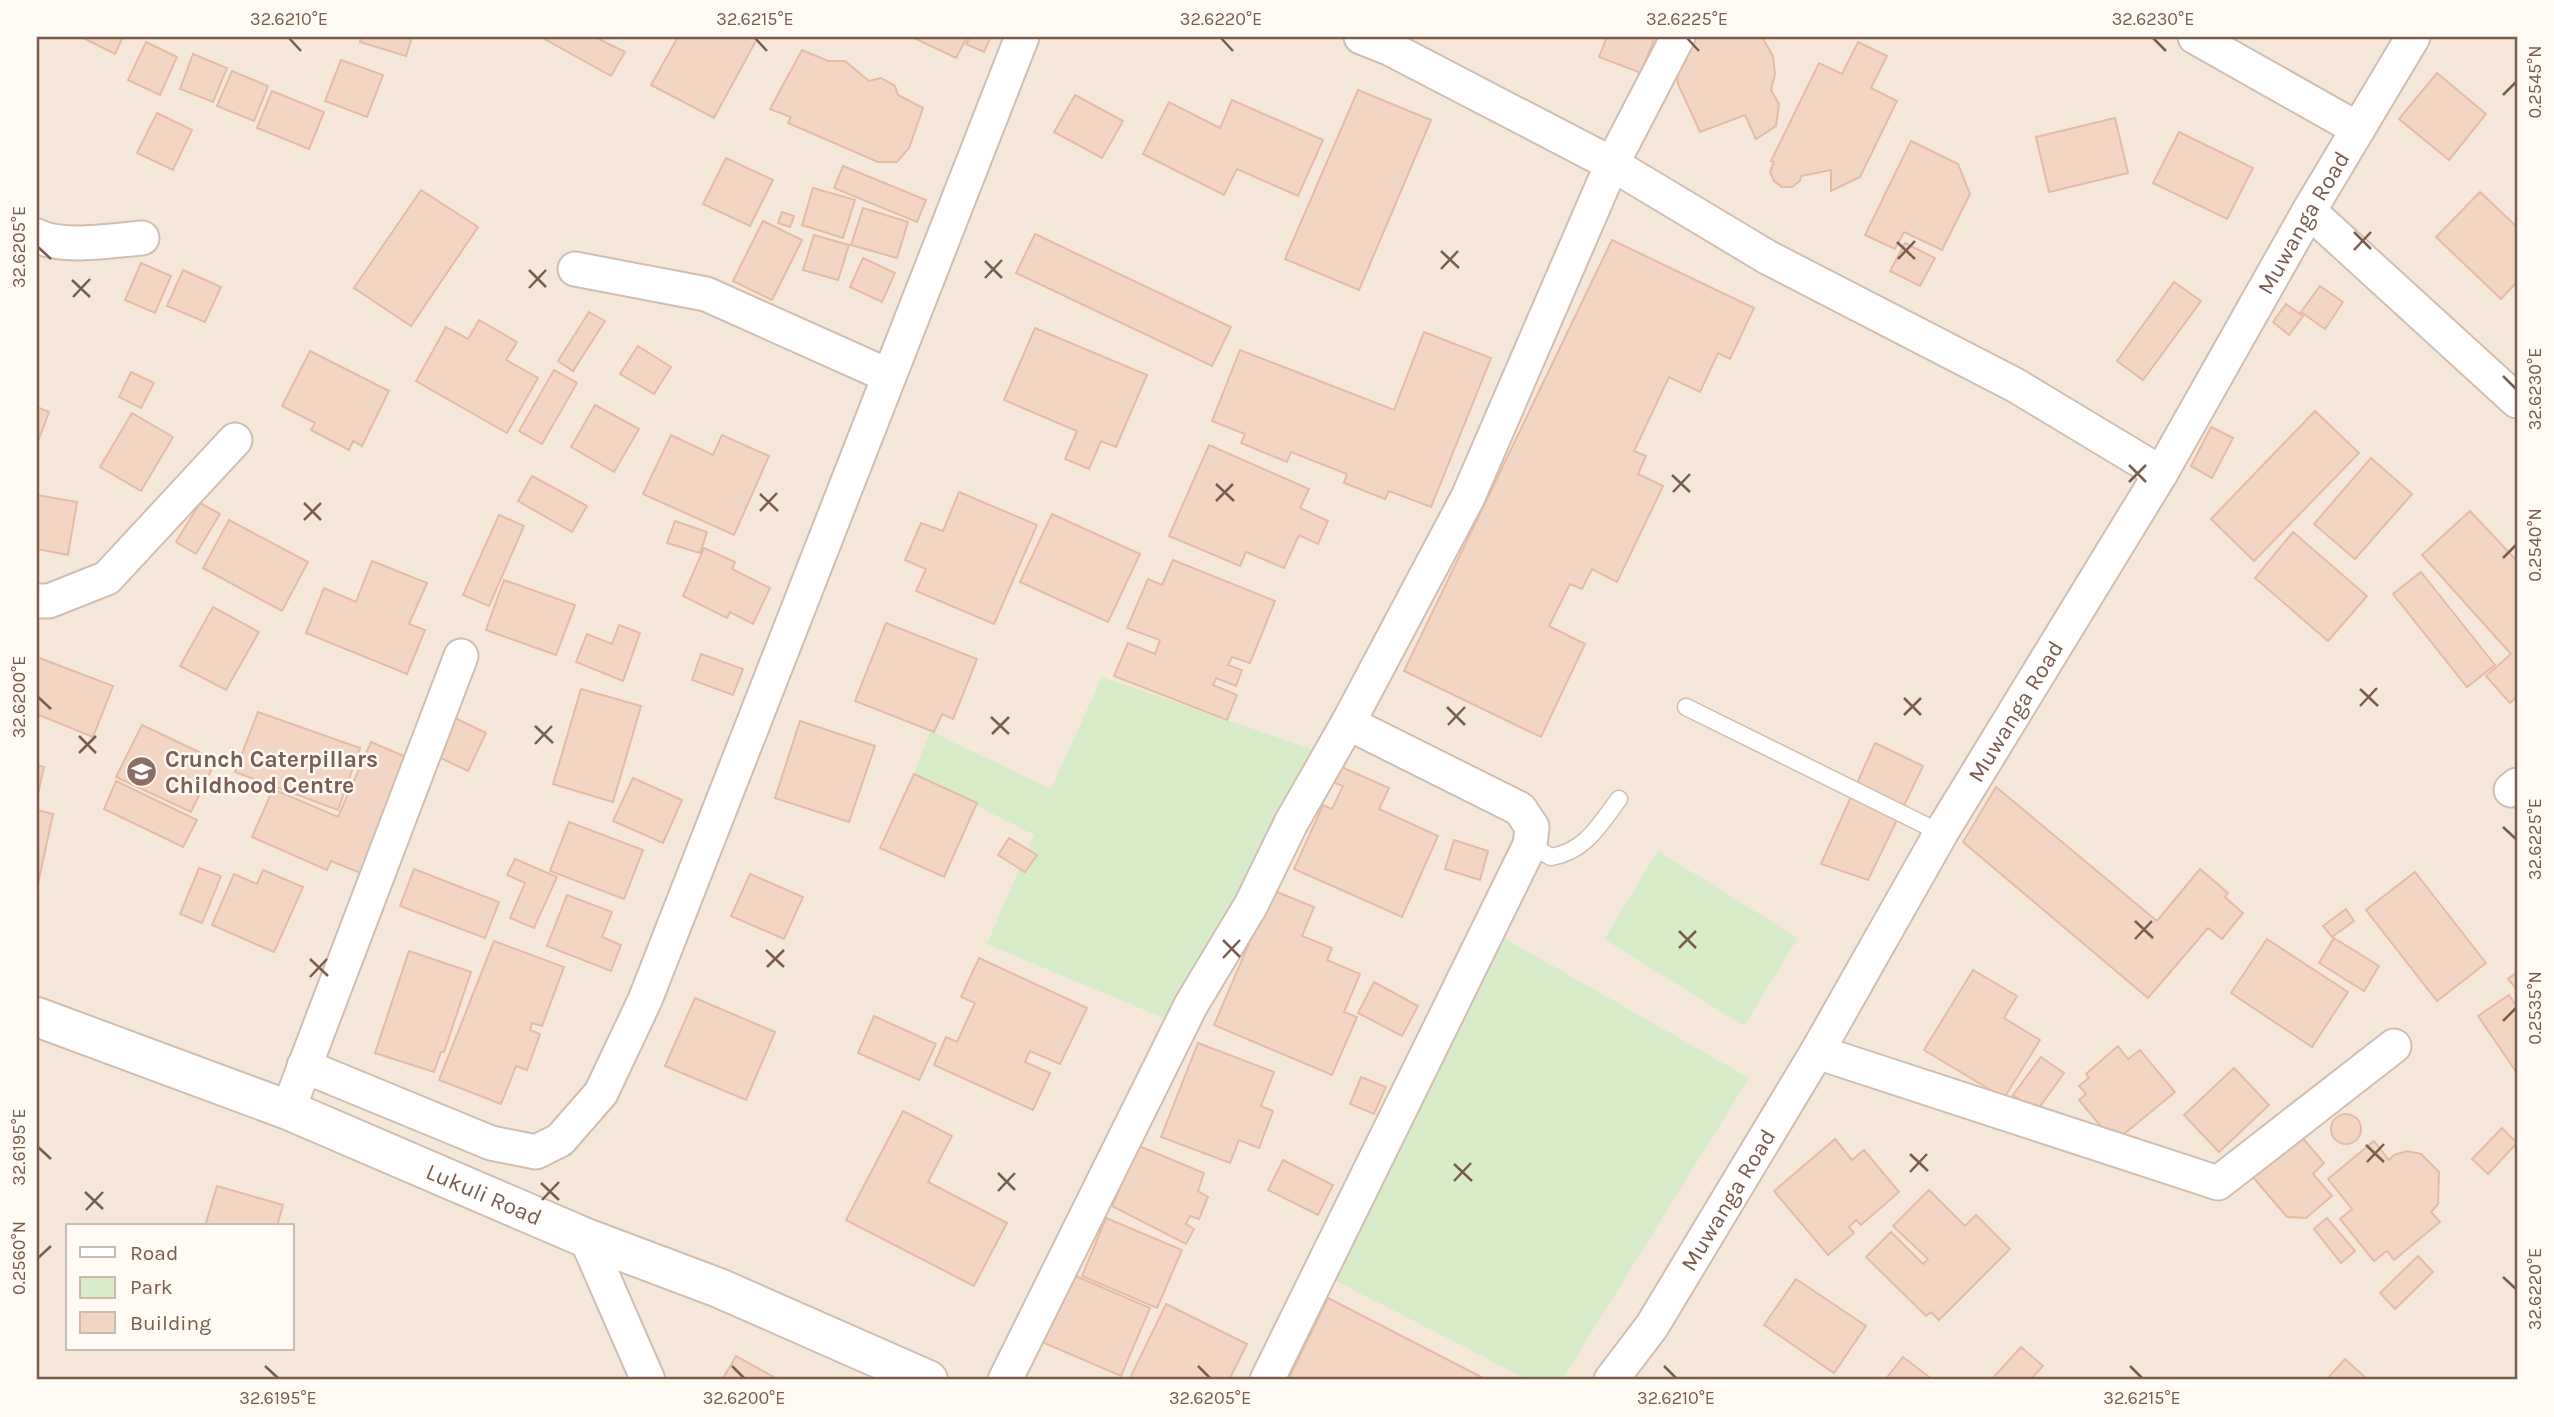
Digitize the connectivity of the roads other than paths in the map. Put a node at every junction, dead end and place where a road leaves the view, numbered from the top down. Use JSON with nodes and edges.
{"nodes":[{"id":1,"x":1022,"y":37,"type":"edge"},
{"id":2,"x":1361,"y":37,"type":"edge"},
{"id":3,"x":1678,"y":37,"type":"edge"},
{"id":4,"x":2195,"y":37,"type":"edge"},
{"id":5,"x":2413,"y":37,"type":"edge"},
{"id":6,"x":2358,"y":128,"type":"junction"},
{"id":7,"x":1612,"y":164,"type":"junction"},
{"id":8,"x":2309,"y":211,"type":"junction"},
{"id":9,"x":37,"y":236,"type":"edge"},
{"id":10,"x":142,"y":238,"type":"dead end"},
{"id":11,"x":575,"y":269,"type":"dead end"},
{"id":12,"x":889,"y":376,"type":"junction"},
{"id":13,"x":2517,"y":401,"type":"edge"},
{"id":14,"x":235,"y":440,"type":"dead end"},
{"id":15,"x":2161,"y":473,"type":"junction"},
{"id":16,"x":37,"y":601,"type":"edge"},
{"id":17,"x":461,"y":656,"type":"dead end"},
{"id":18,"x":1686,"y":707,"type":"dead end"},
{"id":19,"x":1348,"y":723,"type":"junction"},
{"id":20,"x":1619,"y":799,"type":"dead end"},
{"id":21,"x":1941,"y":833,"type":"junction"},
{"id":22,"x":1530,"y":845,"type":"junction"},
{"id":23,"x":37,"y":1017,"type":"edge"},
{"id":24,"x":2394,"y":1046,"type":"dead end"},
{"id":25,"x":1817,"y":1052,"type":"junction"},
{"id":26,"x":304,"y":1066,"type":"junction"},
{"id":27,"x":288,"y":1110,"type":"junction"},
{"id":28,"x":586,"y":1238,"type":"junction"},
{"id":29,"x":648,"y":1380,"type":"edge"},
{"id":30,"x":928,"y":1380,"type":"edge"},
{"id":31,"x":1005,"y":1380,"type":"edge"},
{"id":32,"x":1268,"y":1380,"type":"edge"},
{"id":33,"x":1611,"y":1380,"type":"edge"}],
"edges":[{"from":1,"to":12,"type":"street"},
{"from":2,"to":7,"type":"street"},
{"from":3,"to":7,"type":"street"},
{"from":4,"to":6,"type":"street"},
{"from":5,"to":6,"type":"street","name":"Muwanga Road"},
{"from":6,"to":8,"type":"street","name":"Muwanga Road"},
{"from":7,"to":15,"type":"street"},
{"from":7,"to":19,"type":"street"},
{"from":8,"to":13,"type":"street"},
{"from":8,"to":15,"type":"street","name":"Muwanga Road"},
{"from":9,"to":10,"type":"street"},
{"from":11,"to":12,"type":"street"},
{"from":12,"to":26,"type":"street"},
{"from":14,"to":16,"type":"street"},
{"from":15,"to":21,"type":"street","name":"Muwanga Road"},
{"from":17,"to":26,"type":"street"},
{"from":18,"to":21,"type":"lane"},
{"from":19,"to":22,"type":"street"},
{"from":19,"to":31,"type":"street"},
{"from":20,"to":22,"type":"lane"},
{"from":21,"to":25,"type":"street","name":"Muwanga Road"},
{"from":22,"to":32,"type":"street"},
{"from":23,"to":27,"type":"street","name":"Lukuli Road"},
{"from":24,"to":25,"type":"street"},
{"from":25,"to":33,"type":"street","name":"Muwanga Road"},
{"from":26,"to":27,"type":"street"},
{"from":27,"to":28,"type":"street","name":"Lukuli Road"},
{"from":28,"to":29,"type":"street"},
{"from":28,"to":30,"type":"street","name":"Lukuli Road"}]}
